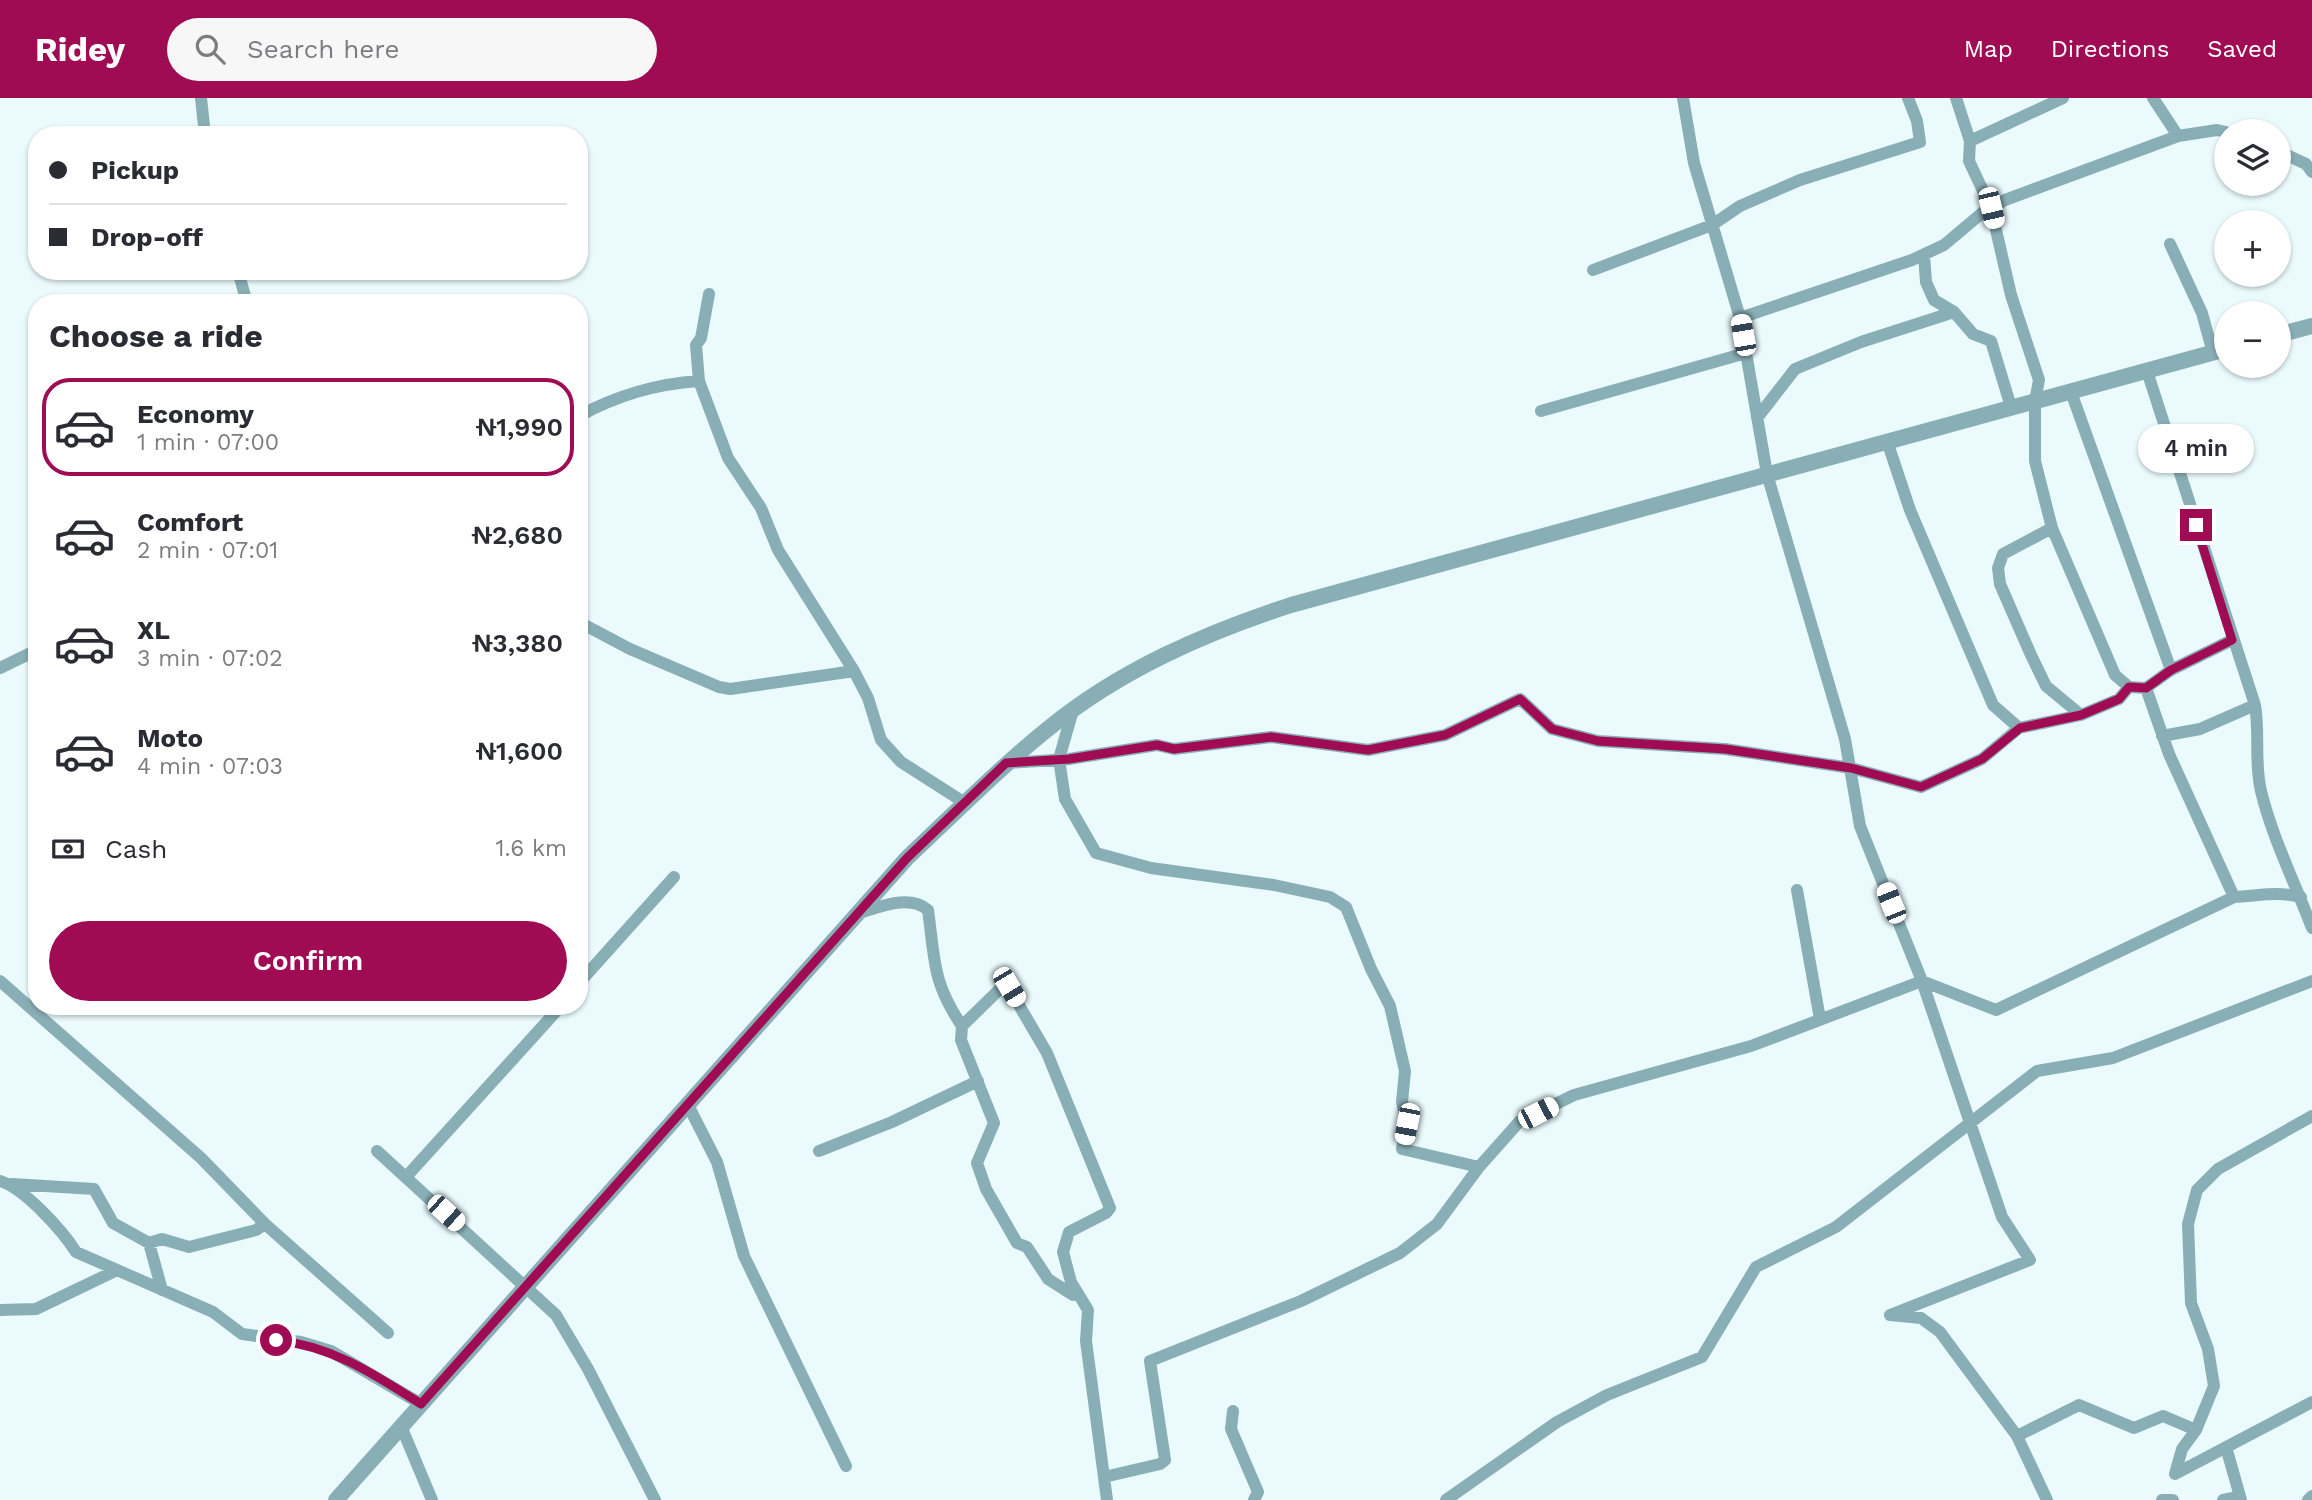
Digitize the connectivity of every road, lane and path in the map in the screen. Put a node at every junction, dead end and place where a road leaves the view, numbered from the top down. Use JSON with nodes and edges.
{"nodes":[{"id":1,"x":201,"y":98,"type":"edge"},
{"id":2,"x":1683,"y":98,"type":"edge"},
{"id":3,"x":1908,"y":98,"type":"edge"},
{"id":4,"x":1956,"y":98,"type":"edge"},
{"id":5,"x":2063,"y":98,"type":"edge"},
{"id":6,"x":2153,"y":98,"type":"edge"},
{"id":7,"x":204,"y":126,"type":"edge"},
{"id":8,"x":2214,"y":130,"type":"edge"},
{"id":9,"x":2178,"y":136,"type":"junction"},
{"id":10,"x":1970,"y":141,"type":"junction"},
{"id":11,"x":2291,"y":157,"type":"edge"},
{"id":12,"x":2312,"y":172,"type":"edge"},
{"id":13,"x":1991,"y":208,"type":"junction"},
{"id":14,"x":1712,"y":225,"type":"junction"},
{"id":15,"x":2171,"y":244,"type":"dead end"},
{"id":16,"x":1924,"y":255,"type":"junction"},
{"id":17,"x":1594,"y":270,"type":"dead end"},
{"id":18,"x":709,"y":294,"type":"dead end"},
{"id":19,"x":1954,"y":312,"type":"junction"},
{"id":20,"x":1740,"y":318,"type":"junction"},
{"id":21,"x":2312,"y":326,"type":"edge"},
{"id":22,"x":2291,"y":332,"type":"edge"},
{"id":23,"x":2214,"y":340,"type":"edge"},
{"id":24,"x":2214,"y":352,"type":"edge"},
{"id":25,"x":1746,"y":353,"type":"junction"},
{"id":26,"x":2147,"y":371,"type":"junction"},
{"id":27,"x":699,"y":381,"type":"junction"},
{"id":28,"x":2071,"y":392,"type":"junction"},
{"id":29,"x":2035,"y":401,"type":"junction"},
{"id":30,"x":2011,"y":407,"type":"junction"},
{"id":31,"x":588,"y":411,"type":"edge"},
{"id":32,"x":1541,"y":411,"type":"dead end"},
{"id":33,"x":1757,"y":418,"type":"junction"},
{"id":34,"x":1888,"y":444,"type":"junction"},
{"id":35,"x":1767,"y":474,"type":"junction"},
{"id":36,"x":2052,"y":528,"type":"junction"},
{"id":37,"x":588,"y":627,"type":"edge"},
{"id":38,"x":2232,"y":640,"type":"junction"},
{"id":39,"x":28,"y":654,"type":"edge"},
{"id":40,"x":0,"y":668,"type":"edge"},
{"id":41,"x":2171,"y":670,"type":"junction"},
{"id":42,"x":854,"y":671,"type":"junction"},
{"id":43,"x":2129,"y":687,"type":"junction"},
{"id":44,"x":2146,"y":688,"type":"junction"},
{"id":45,"x":2255,"y":705,"type":"junction"},
{"id":46,"x":1073,"y":710,"type":"junction"},
{"id":47,"x":2081,"y":715,"type":"junction"},
{"id":48,"x":2020,"y":728,"type":"junction"},
{"id":49,"x":2162,"y":736,"type":"junction"},
{"id":50,"x":1059,"y":759,"type":"junction"},
{"id":51,"x":1006,"y":763,"type":"junction"},
{"id":52,"x":1851,"y":768,"type":"junction"},
{"id":53,"x":965,"y":803,"type":"junction"},
{"id":54,"x":674,"y":877,"type":"dead end"},
{"id":55,"x":1797,"y":890,"type":"dead end"},
{"id":56,"x":2234,"y":897,"type":"junction"},
{"id":57,"x":2301,"y":897,"type":"junction"},
{"id":58,"x":859,"y":913,"type":"junction"},
{"id":59,"x":2312,"y":928,"type":"edge"},
{"id":60,"x":588,"y":973,"type":"edge"},
{"id":61,"x":0,"y":981,"type":"edge"},
{"id":62,"x":1922,"y":981,"type":"junction"},
{"id":63,"x":2312,"y":981,"type":"edge"},
{"id":64,"x":28,"y":1006,"type":"edge"},
{"id":65,"x":39,"y":1015,"type":"edge"},
{"id":66,"x":553,"y":1015,"type":"edge"},
{"id":67,"x":1820,"y":1020,"type":"junction"},
{"id":68,"x":962,"y":1026,"type":"junction"},
{"id":69,"x":978,"y":1081,"type":"junction"},
{"id":70,"x":688,"y":1105,"type":"junction"},
{"id":71,"x":2312,"y":1115,"type":"edge"},
{"id":72,"x":1970,"y":1120,"type":"junction"},
{"id":73,"x":377,"y":1151,"type":"dead end"},
{"id":74,"x":819,"y":1151,"type":"dead end"},
{"id":75,"x":1479,"y":1167,"type":"junction"},
{"id":76,"x":406,"y":1177,"type":"junction"},
{"id":77,"x":6,"y":1182,"type":"edge"},
{"id":78,"x":265,"y":1224,"type":"junction"},
{"id":79,"x":149,"y":1243,"type":"junction"},
{"id":80,"x":117,"y":1270,"type":"junction"},
{"id":81,"x":526,"y":1286,"type":"junction"},
{"id":82,"x":162,"y":1290,"type":"junction"},
{"id":83,"x":0,"y":1310,"type":"edge"},
{"id":84,"x":1088,"y":1310,"type":"junction"},
{"id":85,"x":388,"y":1334,"type":"dead end"},
{"id":86,"x":2312,"y":1402,"type":"edge"},
{"id":87,"x":421,"y":1404,"type":"junction"},
{"id":88,"x":1233,"y":1411,"type":"dead end"},
{"id":89,"x":401,"y":1426,"type":"junction"},
{"id":90,"x":2196,"y":1430,"type":"junction"},
{"id":91,"x":2017,"y":1436,"type":"junction"},
{"id":92,"x":2226,"y":1447,"type":"junction"},
{"id":93,"x":846,"y":1466,"type":"dead end"},
{"id":94,"x":1104,"y":1477,"type":"junction"},
{"id":95,"x":2312,"y":1496,"type":"edge"},
{"id":96,"x":2239,"y":1498,"type":"edge"},
{"id":97,"x":336,"y":1500,"type":"edge"},
{"id":98,"x":432,"y":1500,"type":"edge"},
{"id":99,"x":655,"y":1500,"type":"edge"},
{"id":100,"x":1107,"y":1500,"type":"edge"},
{"id":101,"x":1254,"y":1500,"type":"edge"},
{"id":102,"x":1446,"y":1500,"type":"edge"},
{"id":103,"x":2047,"y":1500,"type":"edge"},
{"id":104,"x":2162,"y":1500,"type":"edge"},
{"id":105,"x":2173,"y":1500,"type":"edge"},
{"id":106,"x":2223,"y":1500,"type":"edge"},
{"id":107,"x":2308,"y":1500,"type":"edge"}],
"edges":[{"from":1,"to":7,"type":"street"},
{"from":2,"to":14,"type":"street"},
{"from":3,"to":14,"type":"street"},
{"from":4,"to":10,"type":"street"},
{"from":5,"to":10,"type":"street"},
{"from":6,"to":9,"type":"street"},
{"from":8,"to":9,"type":"street"},
{"from":9,"to":13,"type":"street"},
{"from":10,"to":13,"type":"street"},
{"from":11,"to":12,"type":"street"},
{"from":13,"to":16,"type":"street"},
{"from":13,"to":29,"type":"street"},
{"from":14,"to":17,"type":"street"},
{"from":14,"to":20,"type":"street"},
{"from":15,"to":23,"type":"street"},
{"from":16,"to":19,"type":"street"},
{"from":16,"to":20,"type":"street"},
{"from":18,"to":27,"type":"street"},
{"from":19,"to":30,"type":"street"},
{"from":19,"to":33,"type":"street"},
{"from":20,"to":25,"type":"street"},
{"from":21,"to":22,"type":"street"},
{"from":24,"to":26,"type":"street"},
{"from":25,"to":32,"type":"street"},
{"from":25,"to":33,"type":"street"},
{"from":26,"to":28,"type":"street"},
{"from":26,"to":38,"type":"street"},
{"from":27,"to":31,"type":"street"},
{"from":27,"to":42,"type":"street"},
{"from":28,"to":29,"type":"street"},
{"from":28,"to":41,"type":"street"},
{"from":29,"to":30,"type":"street"},
{"from":29,"to":36,"type":"street"},
{"from":30,"to":34,"type":"street"},
{"from":33,"to":35,"type":"street"},
{"from":34,"to":35,"type":"street"},
{"from":34,"to":48,"type":"street"},
{"from":35,"to":46,"type":"street"},
{"from":35,"to":52,"type":"street"},
{"from":36,"to":43,"type":"street"},
{"from":36,"to":47,"type":"street"},
{"from":37,"to":42,"type":"street"},
{"from":38,"to":41,"type":"street"},
{"from":38,"to":45,"type":"street"},
{"from":39,"to":40,"type":"street"},
{"from":41,"to":44,"type":"street"},
{"from":42,"to":53,"type":"street"},
{"from":43,"to":44,"type":"street"},
{"from":43,"to":47,"type":"street"},
{"from":44,"to":49,"type":"street"},
{"from":45,"to":49,"type":"street"},
{"from":45,"to":57,"type":"street"},
{"from":46,"to":50,"type":"street"},
{"from":46,"to":51,"type":"street"},
{"from":47,"to":48,"type":"street"},
{"from":48,"to":52,"type":"street"},
{"from":49,"to":56,"type":"street"},
{"from":50,"to":51,"type":"street"},
{"from":50,"to":52,"type":"street"},
{"from":50,"to":75,"type":"street"},
{"from":51,"to":53,"type":"street"},
{"from":52,"to":62,"type":"street"},
{"from":53,"to":58,"type":"street"},
{"from":54,"to":60,"type":"street"},
{"from":55,"to":67,"type":"street"},
{"from":56,"to":57,"type":"street"},
{"from":56,"to":62,"type":"street"},
{"from":57,"to":59,"type":"street"},
{"from":58,"to":68,"type":"street"},
{"from":58,"to":70,"type":"street"},
{"from":61,"to":64,"type":"street"},
{"from":62,"to":67,"type":"street"},
{"from":62,"to":72,"type":"street"},
{"from":63,"to":72,"type":"street"},
{"from":65,"to":78,"type":"street"},
{"from":66,"to":76,"type":"street"},
{"from":67,"to":75,"type":"street"},
{"from":68,"to":69,"type":"street"},
{"from":68,"to":84,"type":"street"},
{"from":69,"to":74,"type":"street"},
{"from":69,"to":84,"type":"street"},
{"from":70,"to":81,"type":"street"},
{"from":70,"to":93,"type":"street"},
{"from":71,"to":90,"type":"street"},
{"from":72,"to":91,"type":"street"},
{"from":72,"to":102,"type":"street"},
{"from":73,"to":76,"type":"street"},
{"from":75,"to":94,"type":"street"},
{"from":76,"to":81,"type":"street"},
{"from":77,"to":79,"type":"street"},
{"from":77,"to":80,"type":"street"},
{"from":78,"to":79,"type":"street"},
{"from":78,"to":85,"type":"street"},
{"from":79,"to":82,"type":"street"},
{"from":80,"to":82,"type":"street"},
{"from":80,"to":83,"type":"street"},
{"from":81,"to":87,"type":"street"},
{"from":81,"to":99,"type":"street"},
{"from":82,"to":87,"type":"street"},
{"from":84,"to":94,"type":"street"},
{"from":86,"to":92,"type":"street"},
{"from":87,"to":89,"type":"street"},
{"from":88,"to":101,"type":"street"},
{"from":89,"to":97,"type":"street"},
{"from":89,"to":98,"type":"street"},
{"from":90,"to":91,"type":"street"},
{"from":90,"to":92,"type":"street"},
{"from":91,"to":103,"type":"street"},
{"from":92,"to":96,"type":"street"},
{"from":94,"to":100,"type":"street"},
{"from":95,"to":107,"type":"street"},
{"from":96,"to":106,"type":"street"},
{"from":104,"to":105,"type":"street"}]}
